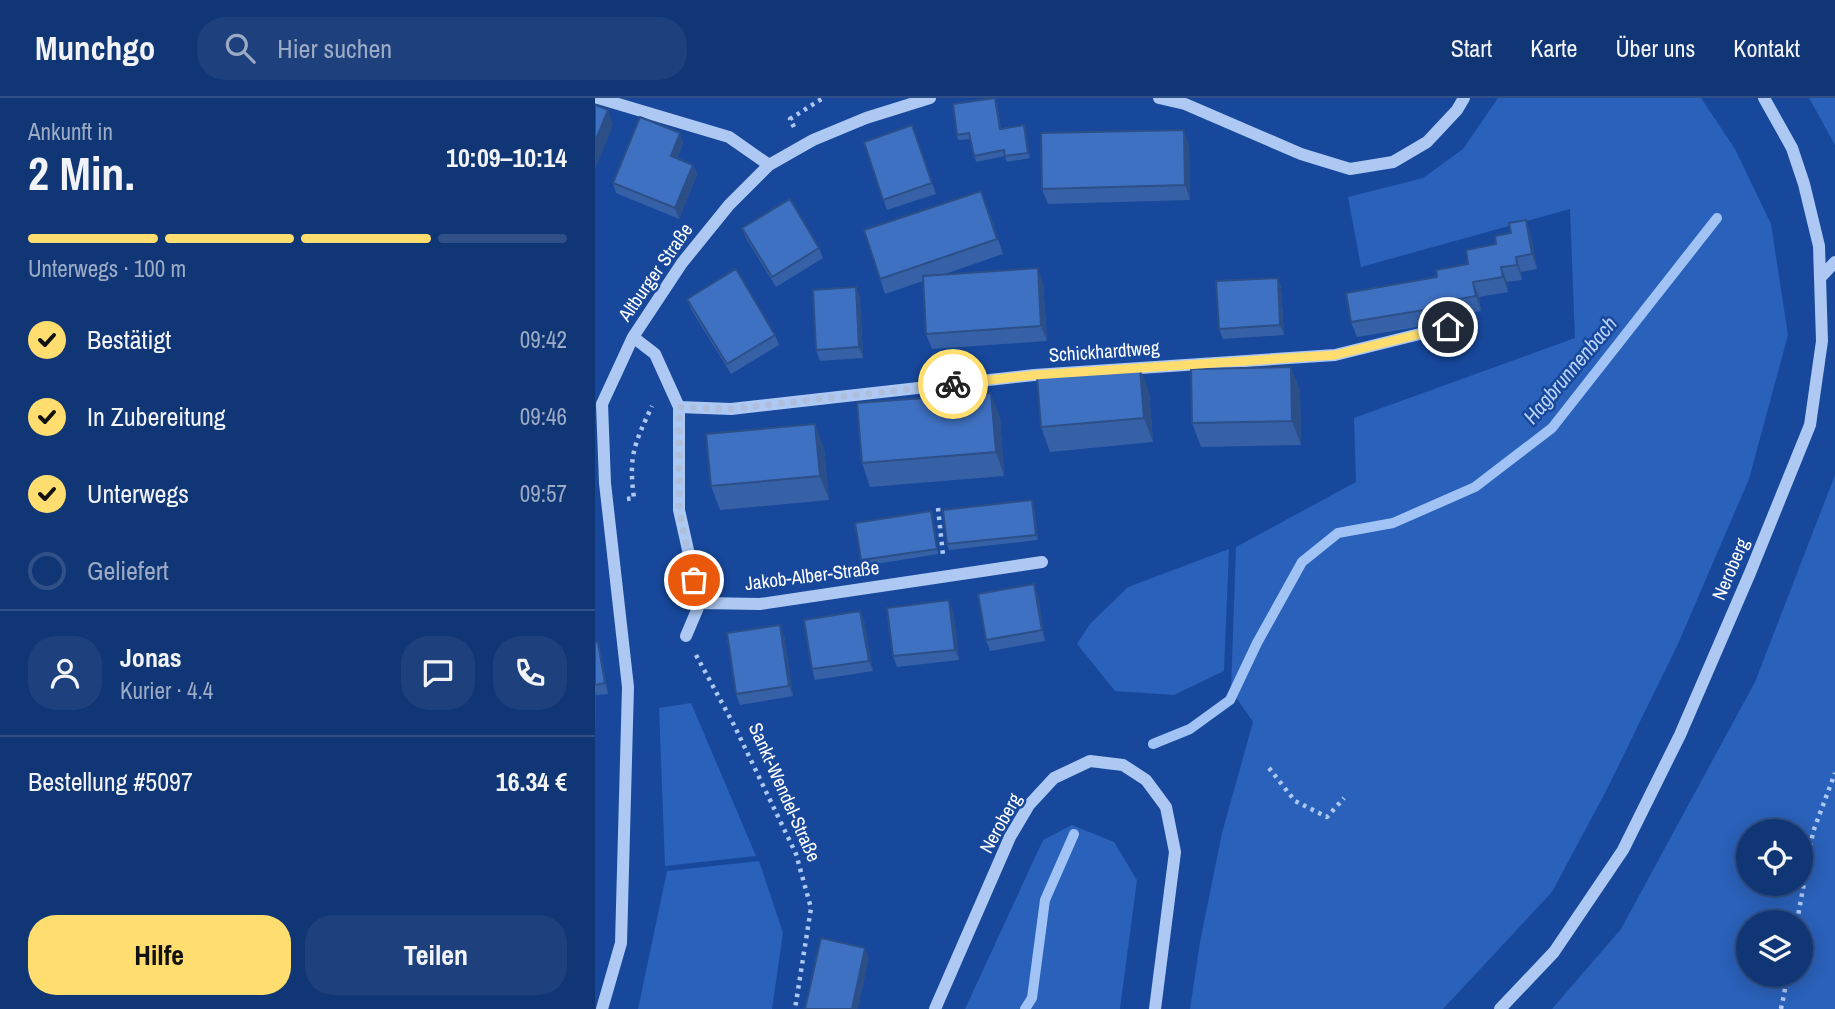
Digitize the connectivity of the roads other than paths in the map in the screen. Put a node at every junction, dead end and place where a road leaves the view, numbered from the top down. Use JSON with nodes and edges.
{"nodes":[{"id":1,"x":599,"y":98,"type":"edge"},
{"id":2,"x":930,"y":98,"type":"edge"},
{"id":3,"x":1159,"y":98,"type":"edge"},
{"id":4,"x":1464,"y":98,"type":"edge"},
{"id":5,"x":1764,"y":98,"type":"edge"},
{"id":6,"x":769,"y":165,"type":"junction"},
{"id":7,"x":1835,"y":262,"type":"edge"},
{"id":8,"x":1820,"y":278,"type":"junction"},
{"id":9,"x":1448,"y":327,"type":"dead end"},
{"id":10,"x":633,"y":337,"type":"junction"},
{"id":11,"x":599,"y":403,"type":"edge"},
{"id":12,"x":679,"y":407,"type":"junction"},
{"id":13,"x":1042,"y":562,"type":"dead end"},
{"id":14,"x":700,"y":603,"type":"junction"},
{"id":15,"x":686,"y":636,"type":"road end"},
{"id":16,"x":602,"y":1009,"type":"edge"},
{"id":17,"x":935,"y":1009,"type":"edge"},
{"id":18,"x":1155,"y":1009,"type":"edge"},
{"id":19,"x":1500,"y":1009,"type":"edge"}],
"edges":[{"from":1,"to":6,"type":"street"},
{"from":2,"to":6,"type":"street","name":"Altburger Straße"},
{"from":3,"to":4,"type":"street"},
{"from":5,"to":8,"type":"street","name":"Neroberg"},
{"from":6,"to":10,"type":"street","name":"Altburger Straße"},
{"from":7,"to":8,"type":"street"},
{"from":8,"to":19,"type":"street","name":"Neroberg"},
{"from":9,"to":12,"type":"street","name":"Schickhardtweg"},
{"from":10,"to":11,"type":"street","name":"Altburger Straße"},
{"from":10,"to":12,"type":"street"},
{"from":11,"to":16,"type":"street","name":"Altburger Straße"},
{"from":12,"to":14,"type":"street"},
{"from":13,"to":14,"type":"street","name":"Jakob-Alber-Straße"},
{"from":14,"to":15,"type":"street"},
{"from":17,"to":18,"type":"street","name":"Neroberg"}]}
